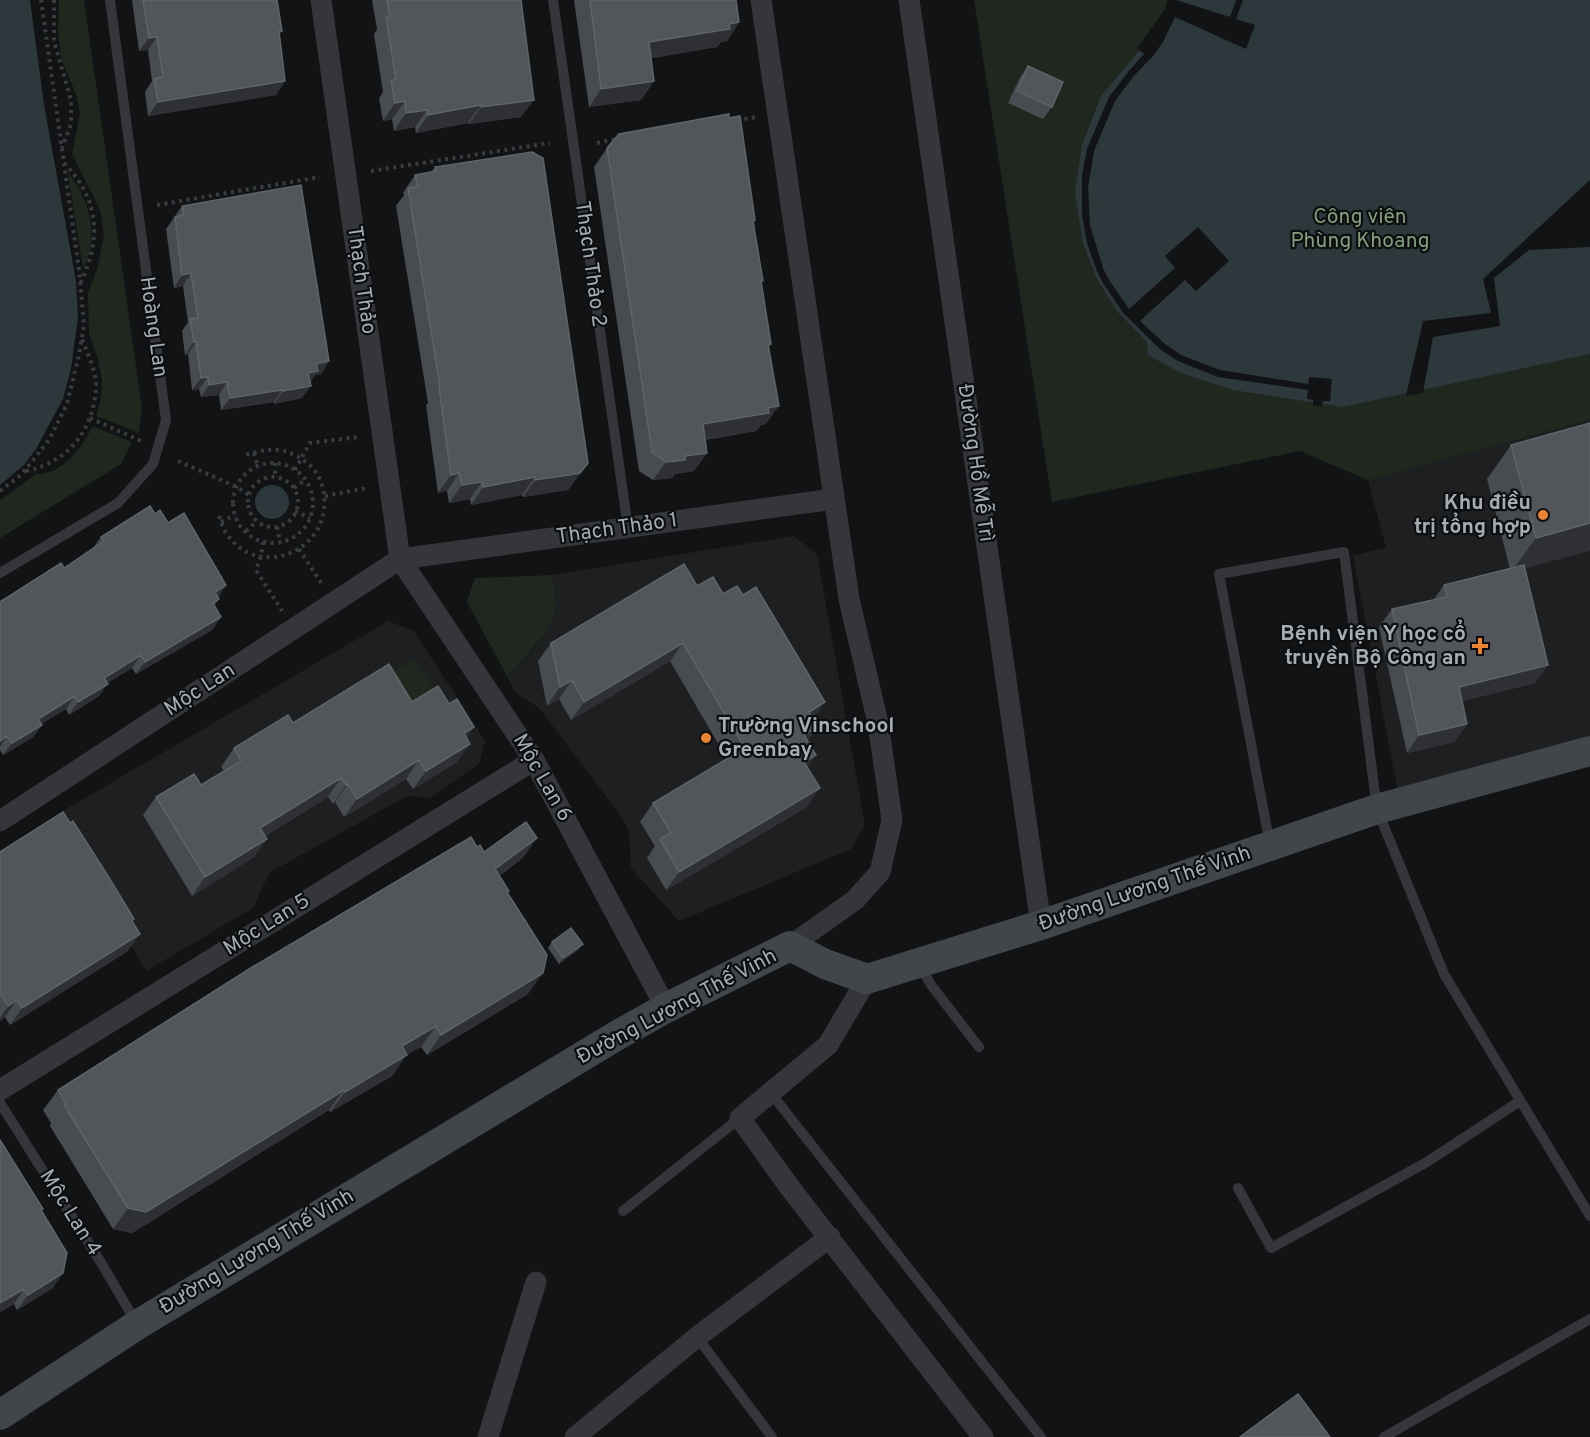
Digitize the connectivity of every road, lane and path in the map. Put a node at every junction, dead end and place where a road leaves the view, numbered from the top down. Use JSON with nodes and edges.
{"nodes":[{"id":1,"x":41,"y":0,"type":"edge"},
{"id":2,"x":54,"y":0,"type":"edge"},
{"id":3,"x":110,"y":0,"type":"edge"},
{"id":4,"x":321,"y":0,"type":"edge"},
{"id":5,"x":553,"y":0,"type":"edge"},
{"id":6,"x":761,"y":0,"type":"edge"},
{"id":7,"x":909,"y":0,"type":"edge"},
{"id":8,"x":767,"y":116,"type":"dead end"},
{"id":9,"x":733,"y":121,"type":"edge"},
{"id":10,"x":620,"y":139,"type":"edge"},
{"id":11,"x":597,"y":142,"type":"dead end"},
{"id":12,"x":550,"y":143,"type":"dead end"},
{"id":13,"x":62,"y":150,"type":"junction"},
{"id":14,"x":64,"y":162,"type":"junction"},
{"id":15,"x":370,"y":171,"type":"dead end"},
{"id":16,"x":320,"y":177,"type":"dead end"},
{"id":17,"x":157,"y":206,"type":"dead end"},
{"id":18,"x":80,"y":283,"type":"junction"},
{"id":19,"x":82,"y":338,"type":"junction"},
{"id":20,"x":90,"y":418,"type":"junction"},
{"id":21,"x":360,"y":437,"type":"dead end"},
{"id":22,"x":146,"y":442,"type":"dead end"},
{"id":23,"x":254,"y":453,"type":"junction"},
{"id":24,"x":246,"y":455,"type":"dead end"},
{"id":25,"x":301,"y":458,"type":"junction"},
{"id":26,"x":178,"y":461,"type":"dead end"},
{"id":27,"x":275,"y":464,"type":"junction"},
{"id":28,"x":258,"y":467,"type":"junction"},
{"id":29,"x":295,"y":470,"type":"junction"},
{"id":30,"x":24,"y":471,"type":"junction"},
{"id":31,"x":275,"y":478,"type":"junction"},
{"id":32,"x":305,"y":480,"type":"junction"},
{"id":33,"x":237,"y":487,"type":"junction"},
{"id":34,"x":293,"y":488,"type":"junction"},
{"id":35,"x":367,"y":488,"type":"dead end"},
{"id":36,"x":0,"y":491,"type":"edge"},
{"id":37,"x":249,"y":495,"type":"junction"},
{"id":38,"x":325,"y":496,"type":"junction"},
{"id":39,"x":834,"y":499,"type":"junction"},
{"id":40,"x":295,"y":511,"type":"junction"},
{"id":41,"x":235,"y":514,"type":"junction"},
{"id":42,"x":219,"y":516,"type":"dead end"},
{"id":43,"x":310,"y":518,"type":"junction"},
{"id":44,"x":256,"y":521,"type":"junction"},
{"id":45,"x":221,"y":522,"type":"junction"},
{"id":46,"x":277,"y":527,"type":"junction"},
{"id":47,"x":628,"y":528,"type":"junction"},
{"id":48,"x":246,"y":531,"type":"junction"},
{"id":49,"x":263,"y":542,"type":"junction"},
{"id":50,"x":280,"y":543,"type":"junction"},
{"id":51,"x":299,"y":549,"type":"junction"},
{"id":52,"x":261,"y":556,"type":"junction"},
{"id":53,"x":400,"y":559,"type":"junction"},
{"id":54,"x":0,"y":573,"type":"edge"},
{"id":55,"x":324,"y":587,"type":"dead end"},
{"id":56,"x":283,"y":613,"type":"dead end"},
{"id":57,"x":1590,"y":751,"type":"edge"},
{"id":58,"x":534,"y":760,"type":"junction"},
{"id":59,"x":1377,"y":809,"type":"junction"},
{"id":60,"x":0,"y":821,"type":"edge"},
{"id":61,"x":1270,"y":846,"type":"junction"},
{"id":62,"x":1041,"y":925,"type":"junction"},
{"id":63,"x":790,"y":946,"type":"junction"},
{"id":64,"x":918,"y":963,"type":"junction"},
{"id":65,"x":867,"y":978,"type":"junction"},
{"id":66,"x":666,"y":1008,"type":"junction"},
{"id":67,"x":979,"y":1047,"type":"dead end"},
{"id":68,"x":0,"y":1090,"type":"edge"},
{"id":69,"x":770,"y":1092,"type":"junction"},
{"id":70,"x":1520,"y":1101,"type":"junction"},
{"id":71,"x":0,"y":1103,"type":"edge"},
{"id":72,"x":740,"y":1118,"type":"junction"},
{"id":73,"x":1238,"y":1188,"type":"dead end"},
{"id":74,"x":623,"y":1211,"type":"dead end"},
{"id":75,"x":1590,"y":1216,"type":"edge"},
{"id":76,"x":830,"y":1237,"type":"junction"},
{"id":77,"x":536,"y":1282,"type":"dead end"},
{"id":78,"x":1590,"y":1319,"type":"edge"},
{"id":79,"x":137,"y":1324,"type":"junction"},
{"id":80,"x":697,"y":1337,"type":"junction"},
{"id":81,"x":0,"y":1415,"type":"edge"},
{"id":82,"x":488,"y":1437,"type":"edge"},
{"id":83,"x":576,"y":1437,"type":"edge"},
{"id":84,"x":772,"y":1437,"type":"edge"},
{"id":85,"x":982,"y":1437,"type":"edge"},
{"id":86,"x":1041,"y":1437,"type":"edge"},
{"id":87,"x":1384,"y":1437,"type":"edge"}],
"edges":[{"from":1,"to":13,"type":"path"},
{"from":2,"to":13,"type":"path"},
{"from":3,"to":54,"type":"lane","name":"Hoàng Lan"},
{"from":4,"to":53,"type":"street","name":"Thạch Thảo"},
{"from":5,"to":47,"type":"lane","name":"Thạch Thảo 2"},
{"from":6,"to":39,"type":"street"},
{"from":7,"to":62,"type":"street","name":"Đường Hồ Mễ Trì"},
{"from":8,"to":9,"type":"path"},
{"from":10,"to":11,"type":"path"},
{"from":12,"to":15,"type":"path"},
{"from":13,"to":14,"type":"path"},
{"from":14,"to":18,"type":"path"},
{"from":14,"to":18,"type":"path"},
{"from":16,"to":17,"type":"path"},
{"from":18,"to":19,"type":"path"},
{"from":19,"to":20,"type":"path"},
{"from":19,"to":30,"type":"path"},
{"from":20,"to":22,"type":"path"},
{"from":20,"to":30,"type":"path"},
{"from":21,"to":25,"type":"path"},
{"from":23,"to":24,"type":"path"},
{"from":23,"to":25,"type":"path"},
{"from":23,"to":28,"type":"path"},
{"from":25,"to":29,"type":"path"},
{"from":25,"to":38,"type":"path"},
{"from":26,"to":33,"type":"path"},
{"from":27,"to":28,"type":"path"},
{"from":27,"to":29,"type":"path"},
{"from":27,"to":31,"type":"path"},
{"from":28,"to":33,"type":"path"},
{"from":29,"to":32,"type":"path"},
{"from":30,"to":36,"type":"path"},
{"from":31,"to":34,"type":"path"},
{"from":31,"to":37,"type":"path"},
{"from":32,"to":34,"type":"path"},
{"from":32,"to":43,"type":"path"},
{"from":33,"to":37,"type":"path"},
{"from":33,"to":41,"type":"path"},
{"from":34,"to":40,"type":"path"},
{"from":35,"to":38,"type":"path"},
{"from":37,"to":44,"type":"path"},
{"from":38,"to":51,"type":"path"},
{"from":39,"to":47,"type":"street","name":"Thạch Thảo 1"},
{"from":39,"to":63,"type":"street"},
{"from":40,"to":43,"type":"path"},
{"from":40,"to":46,"type":"path"},
{"from":41,"to":45,"type":"path"},
{"from":41,"to":48,"type":"path"},
{"from":42,"to":45,"type":"path"},
{"from":43,"to":50,"type":"path"},
{"from":44,"to":46,"type":"path"},
{"from":44,"to":48,"type":"path"},
{"from":45,"to":52,"type":"path"},
{"from":46,"to":50,"type":"path"},
{"from":47,"to":53,"type":"street","name":"Thạch Thảo 1"},
{"from":48,"to":49,"type":"path"},
{"from":49,"to":50,"type":"path"},
{"from":49,"to":52,"type":"path"},
{"from":51,"to":52,"type":"path"},
{"from":51,"to":55,"type":"path"},
{"from":52,"to":56,"type":"path"},
{"from":53,"to":58,"type":"street","name":"Mộc Lan 6"},
{"from":53,"to":60,"type":"street","name":"Mộc Lan"},
{"from":57,"to":59,"type":"street","name":"Đường Lương Thế Vinh"},
{"from":58,"to":66,"type":"street","name":"Mộc Lan 6"},
{"from":58,"to":68,"type":"street","name":"Mộc Lan 5"},
{"from":59,"to":61,"type":"street","name":"Đường Lương Thế Vinh"},
{"from":59,"to":61,"type":"lane"},
{"from":59,"to":70,"type":"lane"},
{"from":61,"to":62,"type":"street","name":"Đường Lương Thế Vinh"},
{"from":62,"to":64,"type":"street","name":"Đường Lương Thế Vinh"},
{"from":63,"to":65,"type":"street","name":"Đường Lương Thế Vinh"},
{"from":63,"to":66,"type":"street","name":"Đường Lương Thế Vinh"},
{"from":64,"to":65,"type":"street","name":"Đường Lương Thế Vinh"},
{"from":64,"to":67,"type":"lane"},
{"from":65,"to":69,"type":"street"},
{"from":66,"to":79,"type":"street","name":"Đường Lương Thế Vinh"},
{"from":69,"to":72,"type":"street"},
{"from":69,"to":86,"type":"lane"},
{"from":70,"to":73,"type":"lane"},
{"from":70,"to":75,"type":"lane"},
{"from":71,"to":79,"type":"lane","name":"Mộc Lan 4"},
{"from":72,"to":74,"type":"lane"},
{"from":72,"to":76,"type":"street"},
{"from":76,"to":80,"type":"street"},
{"from":76,"to":85,"type":"street"},
{"from":77,"to":82,"type":"street"},
{"from":78,"to":87,"type":"lane"},
{"from":79,"to":81,"type":"street","name":"Đường Lương Thế Vinh"},
{"from":80,"to":83,"type":"street"},
{"from":80,"to":84,"type":"lane"}]}
